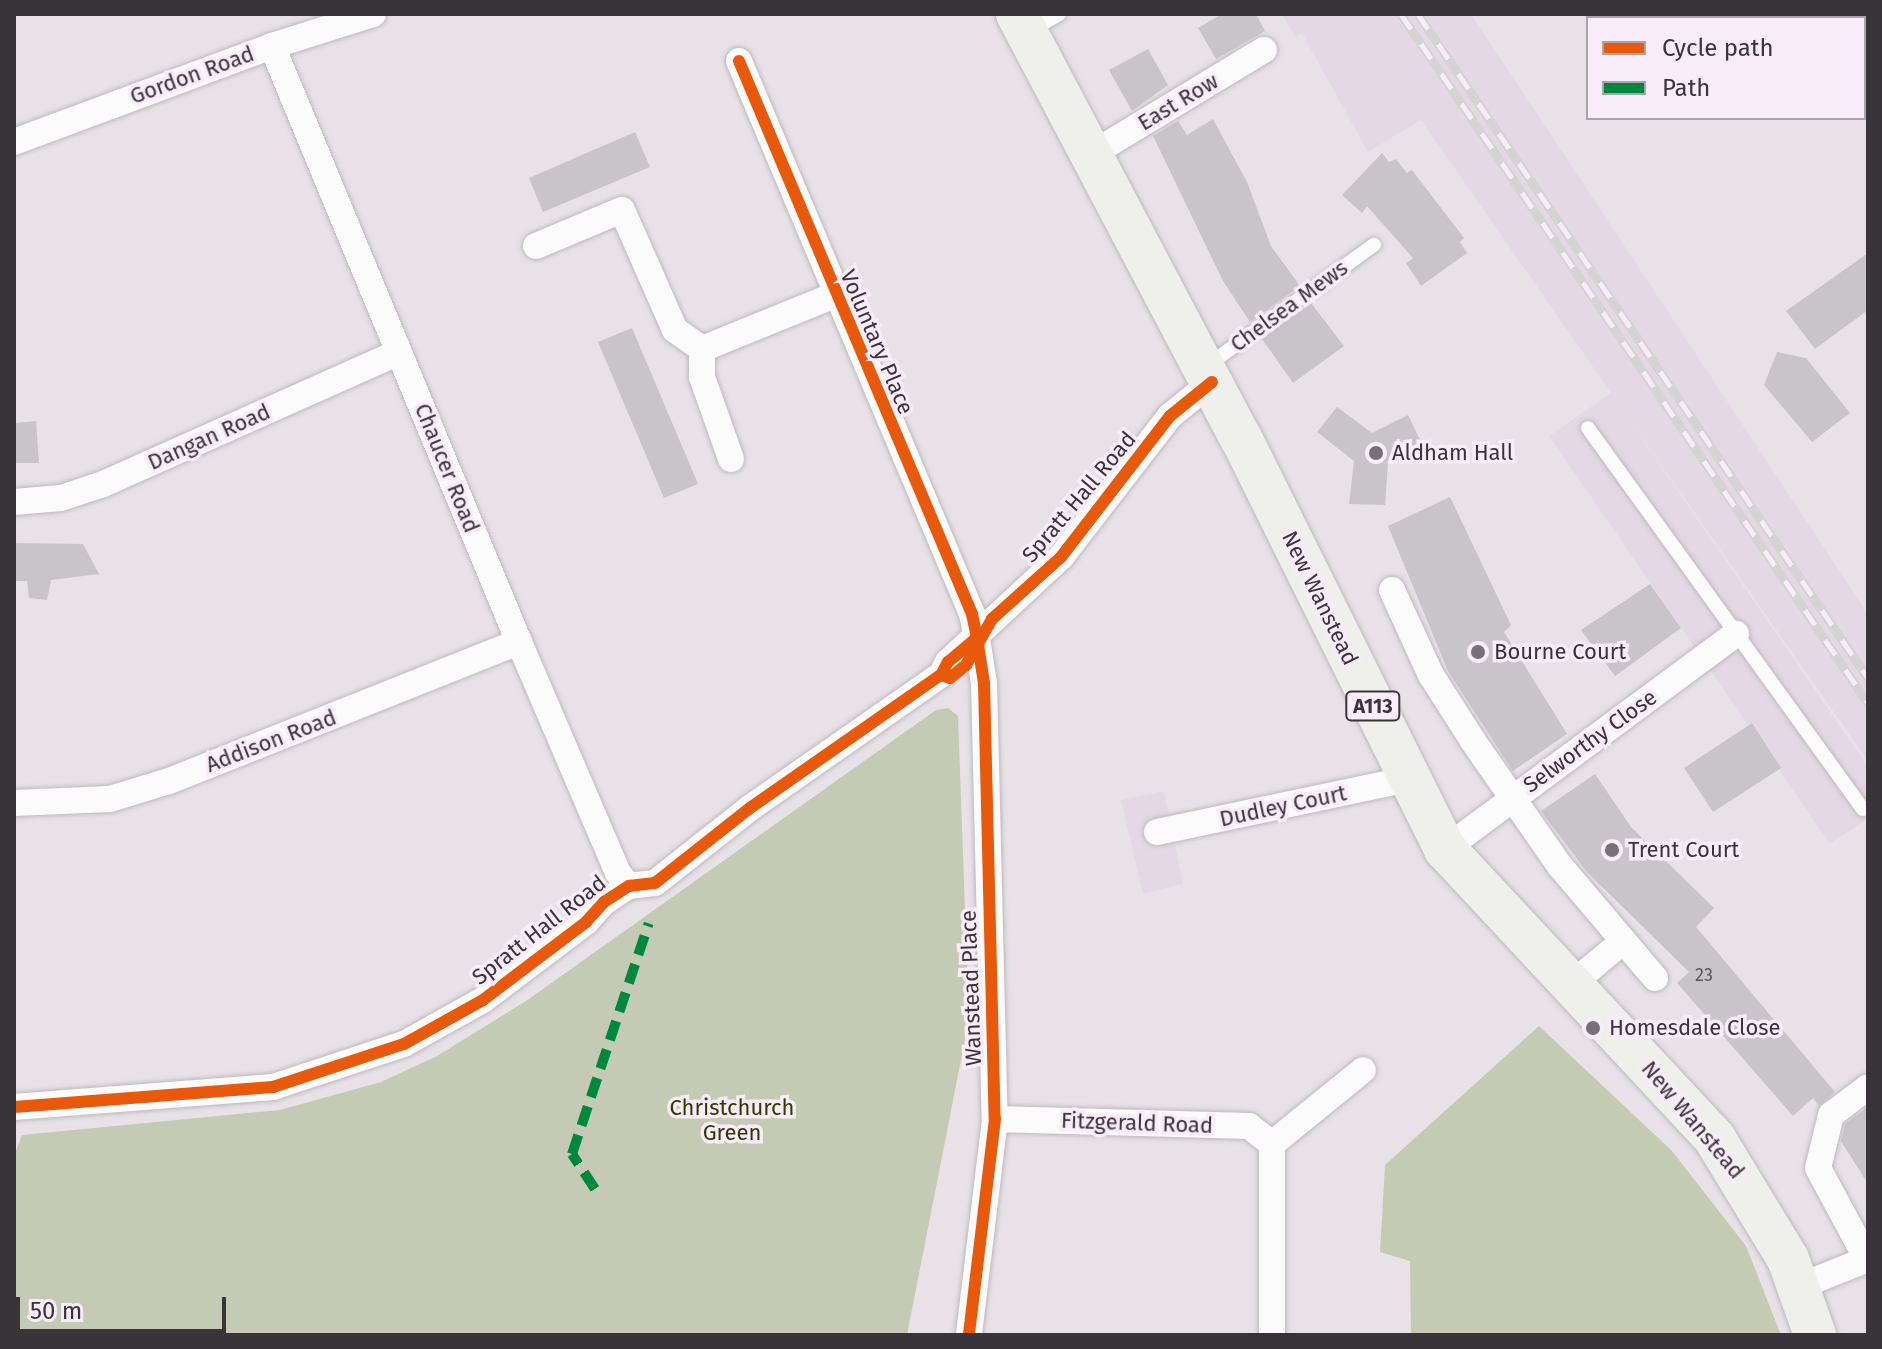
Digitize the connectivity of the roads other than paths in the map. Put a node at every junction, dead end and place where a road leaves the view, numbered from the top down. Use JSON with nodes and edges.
{"nodes":[{"id":1,"x":373,"y":14,"type":"edge"},
{"id":2,"x":1035,"y":20,"type":"edge"},
{"id":3,"x":272,"y":46,"type":"junction"},
{"id":4,"x":1264,"y":50,"type":"dead end"},
{"id":5,"x":739,"y":61,"type":"dead end"},
{"id":6,"x":14,"y":142,"type":"edge"},
{"id":7,"x":1092,"y":154,"type":"junction"},
{"id":8,"x":1374,"y":245,"type":"dead end"},
{"id":9,"x":536,"y":246,"type":"dead end"},
{"id":10,"x":835,"y":295,"type":"junction"},
{"id":11,"x":702,"y":349,"type":"junction"},
{"id":12,"x":399,"y":352,"type":"junction"},
{"id":13,"x":1208,"y":375,"type":"junction"},
{"id":14,"x":1588,"y":428,"type":"dead end"},
{"id":15,"x":731,"y":459,"type":"dead end"},
{"id":16,"x":14,"y":502,"type":"edge"},
{"id":17,"x":1392,"y":590,"type":"dead end"},
{"id":18,"x":1736,"y":634,"type":"junction"},
{"id":19,"x":977,"y":638,"type":"junction"},
{"id":20,"x":519,"y":642,"type":"junction"},
{"id":21,"x":1409,"y":779,"type":"junction"},
{"id":22,"x":1515,"y":795,"type":"junction"},
{"id":23,"x":14,"y":803,"type":"edge"},
{"id":24,"x":1863,"y":809,"type":"dead end"},
{"id":25,"x":1157,"y":832,"type":"dead end"},
{"id":26,"x":1445,"y":849,"type":"junction"},
{"id":27,"x":629,"y":886,"type":"junction"},
{"id":28,"x":1621,"y":943,"type":"junction"},
{"id":29,"x":1655,"y":978,"type":"dead end"},
{"id":30,"x":1573,"y":983,"type":"junction"},
{"id":31,"x":1363,"y":1070,"type":"dead end"},
{"id":32,"x":1868,"y":1087,"type":"edge"},
{"id":33,"x":14,"y":1107,"type":"edge"},
{"id":34,"x":995,"y":1119,"type":"junction"},
{"id":35,"x":1272,"y":1144,"type":"junction"},
{"id":36,"x":1868,"y":1259,"type":"edge"},
{"id":37,"x":1798,"y":1287,"type":"junction"},
{"id":38,"x":969,"y":1335,"type":"edge"},
{"id":39,"x":1272,"y":1335,"type":"edge"},
{"id":40,"x":1815,"y":1335,"type":"edge"}],
"edges":[{"from":1,"to":3,"type":"street","name":"Gordon Road"},
{"from":2,"to":7,"type":"main road","name":"New Wanstead","number":"A113"},
{"from":3,"to":6,"type":"street","name":"Gordon Road"},
{"from":3,"to":12,"type":"street","name":"Chaucer Road"},
{"from":4,"to":7,"type":"street","name":"East Row"},
{"from":5,"to":10,"type":"street","name":"Voluntary Place"},
{"from":7,"to":13,"type":"main road","name":"New Wanstead","number":"A113"},
{"from":8,"to":13,"type":"lane","name":"Chelsea Mews"},
{"from":9,"to":11,"type":"street"},
{"from":10,"to":11,"type":"street"},
{"from":10,"to":19,"type":"street","name":"Voluntary Place"},
{"from":11,"to":15,"type":"street"},
{"from":12,"to":16,"type":"street","name":"Dangan Road"},
{"from":12,"to":20,"type":"street","name":"Chaucer Road"},
{"from":13,"to":19,"type":"street","name":"Spratt Hall Road"},
{"from":13,"to":21,"type":"main road","name":"New Wanstead","number":"A113"},
{"from":14,"to":18,"type":"lane"},
{"from":17,"to":22,"type":"street"},
{"from":18,"to":22,"type":"street","name":"Selworthy Close"},
{"from":18,"to":24,"type":"lane"},
{"from":19,"to":27,"type":"street","name":"Spratt Hall Road"},
{"from":19,"to":34,"type":"street","name":"Wanstead Place"},
{"from":20,"to":23,"type":"street","name":"Addison Road"},
{"from":20,"to":27,"type":"street","name":"Chaucer Road"},
{"from":21,"to":25,"type":"street","name":"Dudley Court"},
{"from":21,"to":26,"type":"main road","name":"New Wanstead","number":"A113"},
{"from":22,"to":26,"type":"street","name":"Selworthy Close"},
{"from":22,"to":28,"type":"street"},
{"from":26,"to":30,"type":"main road","name":"New Wanstead","number":"A113"},
{"from":27,"to":33,"type":"street","name":"Spratt Hall Road"},
{"from":28,"to":29,"type":"street"},
{"from":28,"to":30,"type":"street"},
{"from":30,"to":37,"type":"main road","name":"New Wanstead","number":"A113"},
{"from":31,"to":35,"type":"street"},
{"from":32,"to":36,"type":"street"},
{"from":34,"to":35,"type":"street","name":"Fitzgerald Road"},
{"from":34,"to":38,"type":"street","name":"Wanstead Place"},
{"from":35,"to":39,"type":"street"},
{"from":36,"to":37,"type":"street"},
{"from":37,"to":40,"type":"main road","name":"New Wanstead","number":"A113"}]}
